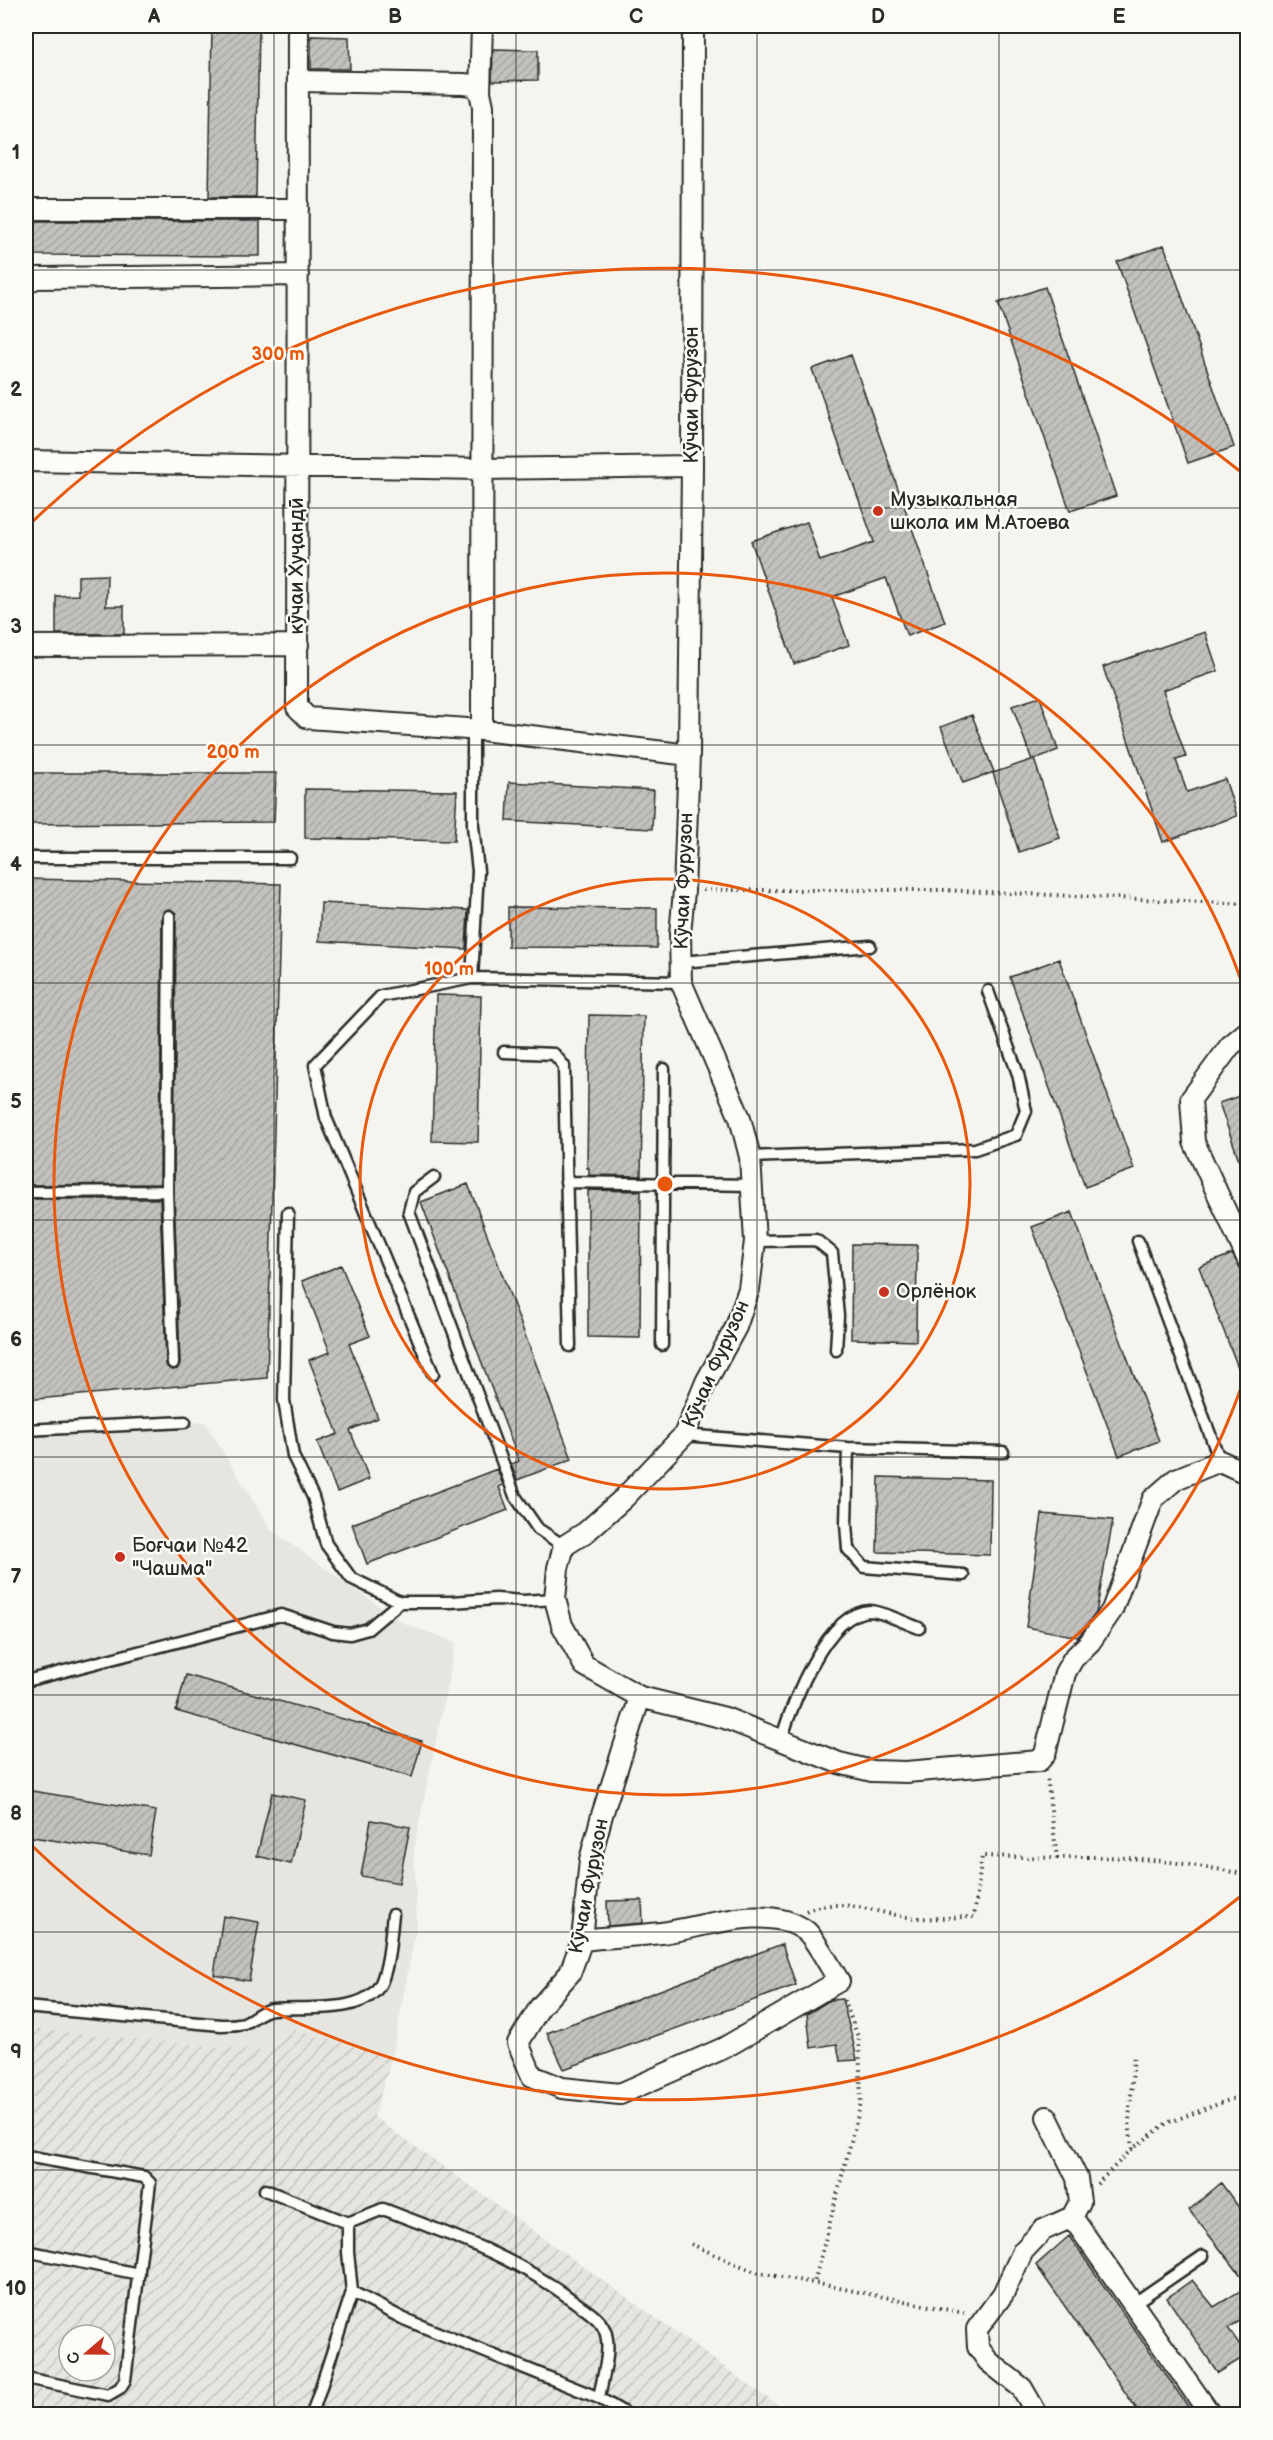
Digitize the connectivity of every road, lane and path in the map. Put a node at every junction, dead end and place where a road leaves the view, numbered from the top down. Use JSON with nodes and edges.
{"nodes":[{"id":1,"x":298,"y":26,"type":"edge"},
{"id":2,"x":482,"y":26,"type":"edge"},
{"id":3,"x":693,"y":26,"type":"edge"},
{"id":4,"x":298,"y":81,"type":"junction"},
{"id":5,"x":480,"y":92,"type":"junction"},
{"id":6,"x":26,"y":209,"type":"edge"},
{"id":7,"x":298,"y":209,"type":"junction"},
{"id":8,"x":298,"y":275,"type":"junction"},
{"id":9,"x":26,"y":283,"type":"edge"},
{"id":10,"x":26,"y":461,"type":"edge"},
{"id":11,"x":297,"y":466,"type":"junction"},
{"id":12,"x":692,"y":466,"type":"junction"},
{"id":13,"x":482,"y":469,"type":"junction"},
{"id":14,"x":298,"y":645,"type":"junction"},
{"id":15,"x":26,"y":646,"type":"edge"},
{"id":16,"x":477,"y":730,"type":"junction"},
{"id":17,"x":689,"y":754,"type":"junction"},
{"id":18,"x":26,"y":858,"type":"edge"},
{"id":19,"x":290,"y":858,"type":"dead end"},
{"id":20,"x":684,"y":891,"type":"junction"},
{"id":21,"x":1248,"y":904,"type":"edge"},
{"id":22,"x":169,"y":916,"type":"dead end"},
{"id":23,"x":870,"y":946,"type":"dead end"},
{"id":24,"x":681,"y":972,"type":"junction"},
{"id":25,"x":472,"y":978,"type":"junction"},
{"id":26,"x":988,"y":991,"type":"dead end"},
{"id":27,"x":1248,"y":1031,"type":"edge"},
{"id":28,"x":504,"y":1052,"type":"dead end"},
{"id":29,"x":664,"y":1070,"type":"dead end"},
{"id":30,"x":750,"y":1157,"type":"junction"},
{"id":31,"x":434,"y":1177,"type":"dead end"},
{"id":32,"x":566,"y":1182,"type":"junction"},
{"id":33,"x":664,"y":1184,"type":"junction"},
{"id":34,"x":752,"y":1185,"type":"junction"},
{"id":35,"x":167,"y":1191,"type":"junction"},
{"id":36,"x":26,"y":1192,"type":"edge"},
{"id":37,"x":288,"y":1213,"type":"dead end"},
{"id":38,"x":1138,"y":1240,"type":"dead end"},
{"id":39,"x":755,"y":1241,"type":"junction"},
{"id":40,"x":1248,"y":1260,"type":"edge"},
{"id":41,"x":662,"y":1345,"type":"dead end"},
{"id":42,"x":570,"y":1346,"type":"dead end"},
{"id":43,"x":836,"y":1350,"type":"dead end"},
{"id":44,"x":173,"y":1364,"type":"dead end"},
{"id":45,"x":433,"y":1374,"type":"dead end"},
{"id":46,"x":184,"y":1422,"type":"dead end"},
{"id":47,"x":26,"y":1430,"type":"edge"},
{"id":48,"x":684,"y":1435,"type":"junction"},
{"id":49,"x":848,"y":1448,"type":"junction"},
{"id":50,"x":1003,"y":1452,"type":"dead end"},
{"id":51,"x":1220,"y":1461,"type":"junction"},
{"id":52,"x":1248,"y":1474,"type":"edge"},
{"id":53,"x":564,"y":1546,"type":"junction"},
{"id":54,"x":963,"y":1575,"type":"dead end"},
{"id":55,"x":555,"y":1599,"type":"junction"},
{"id":56,"x":400,"y":1602,"type":"junction"},
{"id":57,"x":919,"y":1628,"type":"dead end"},
{"id":58,"x":26,"y":1681,"type":"edge"},
{"id":59,"x":640,"y":1697,"type":"junction"},
{"id":60,"x":781,"y":1740,"type":"junction"},
{"id":61,"x":1044,"y":1754,"type":"junction"},
{"id":62,"x":1057,"y":1858,"type":"junction"},
{"id":63,"x":1248,"y":1875,"type":"edge"},
{"id":64,"x":393,"y":1915,"type":"dead end"},
{"id":65,"x":783,"y":1921,"type":"junction"},
{"id":66,"x":582,"y":1940,"type":"junction"},
{"id":67,"x":839,"y":1981,"type":"junction"},
{"id":68,"x":26,"y":2007,"type":"edge"},
{"id":69,"x":1134,"y":2056,"type":"dead end"},
{"id":70,"x":1248,"y":2093,"type":"edge"},
{"id":71,"x":1047,"y":2117,"type":"dead end"},
{"id":72,"x":1132,"y":2149,"type":"junction"},
{"id":73,"x":26,"y":2156,"type":"edge"},
{"id":74,"x":265,"y":2190,"type":"dead end"},
{"id":75,"x":1076,"y":2210,"type":"junction"},
{"id":76,"x":348,"y":2223,"type":"junction"},
{"id":77,"x":691,"y":2244,"type":"dead end"},
{"id":78,"x":26,"y":2251,"type":"edge"},
{"id":79,"x":1203,"y":2256,"type":"dead end"},
{"id":80,"x":138,"y":2274,"type":"junction"},
{"id":81,"x":814,"y":2283,"type":"junction"},
{"id":82,"x":352,"y":2292,"type":"junction"},
{"id":83,"x":1133,"y":2304,"type":"junction"},
{"id":84,"x":986,"y":2317,"type":"junction"},
{"id":85,"x":26,"y":2378,"type":"edge"},
{"id":86,"x":599,"y":2398,"type":"junction"},
{"id":87,"x":312,"y":2415,"type":"edge"},
{"id":88,"x":626,"y":2415,"type":"edge"},
{"id":89,"x":1037,"y":2415,"type":"edge"},
{"id":90,"x":1210,"y":2415,"type":"edge"}],
"edges":[{"from":1,"to":4,"type":"street","name":"кӯчаи Хуҷандӣ"},
{"from":2,"to":5,"type":"street"},
{"from":3,"to":12,"type":"street","name":"Кӯчаи Фурузон"},
{"from":4,"to":5,"type":"street"},
{"from":4,"to":7,"type":"street","name":"кӯчаи Хуҷандӣ"},
{"from":5,"to":13,"type":"street"},
{"from":6,"to":7,"type":"street"},
{"from":7,"to":8,"type":"street","name":"кӯчаи Хуҷандӣ"},
{"from":8,"to":9,"type":"street"},
{"from":8,"to":11,"type":"street","name":"кӯчаи Хуҷандӣ"},
{"from":10,"to":11,"type":"street"},
{"from":11,"to":13,"type":"street"},
{"from":11,"to":14,"type":"street","name":"кӯчаи Хуҷандӣ"},
{"from":12,"to":13,"type":"street"},
{"from":12,"to":17,"type":"street","name":"Кӯчаи Фурузон"},
{"from":13,"to":16,"type":"street"},
{"from":14,"to":15,"type":"street"},
{"from":14,"to":16,"type":"street","name":"кӯчаи Хуҷандӣ"},
{"from":16,"to":17,"type":"street","name":"кӯчаи Хуҷандӣ"},
{"from":16,"to":25,"type":"lane"},
{"from":17,"to":20,"type":"street","name":"Кӯчаи Фурузон"},
{"from":18,"to":19,"type":"lane"},
{"from":20,"to":21,"type":"path"},
{"from":20,"to":24,"type":"street","name":"Кӯчаи Фурузон"},
{"from":22,"to":35,"type":"lane"},
{"from":23,"to":24,"type":"lane"},
{"from":24,"to":25,"type":"lane"},
{"from":24,"to":30,"type":"street","name":"Кӯчаи Фурузон"},
{"from":25,"to":45,"type":"lane"},
{"from":26,"to":30,"type":"lane"},
{"from":27,"to":40,"type":"street"},
{"from":28,"to":32,"type":"lane"},
{"from":29,"to":33,"type":"lane"},
{"from":30,"to":34,"type":"street","name":"Кӯчаи Фурузон"},
{"from":31,"to":53,"type":"lane"},
{"from":32,"to":33,"type":"lane"},
{"from":32,"to":42,"type":"lane"},
{"from":33,"to":34,"type":"lane"},
{"from":33,"to":41,"type":"lane"},
{"from":34,"to":39,"type":"street","name":"Кӯчаи Фурузон"},
{"from":35,"to":36,"type":"lane"},
{"from":35,"to":44,"type":"lane"},
{"from":37,"to":56,"type":"lane"},
{"from":38,"to":51,"type":"lane"},
{"from":39,"to":43,"type":"lane"},
{"from":39,"to":48,"type":"street","name":"Кӯчаи Фурузон"},
{"from":46,"to":47,"type":"lane"},
{"from":48,"to":49,"type":"lane"},
{"from":48,"to":53,"type":"street","name":"Кӯчаи Фурузон"},
{"from":49,"to":50,"type":"lane"},
{"from":49,"to":54,"type":"lane"},
{"from":51,"to":52,"type":"street"},
{"from":51,"to":61,"type":"street"},
{"from":53,"to":55,"type":"street"},
{"from":55,"to":56,"type":"lane"},
{"from":55,"to":59,"type":"street"},
{"from":56,"to":58,"type":"lane"},
{"from":57,"to":60,"type":"lane"},
{"from":59,"to":60,"type":"street"},
{"from":59,"to":66,"type":"street","name":"Кӯчаи Фурузон"},
{"from":60,"to":61,"type":"street"},
{"from":61,"to":62,"type":"path"},
{"from":62,"to":63,"type":"path"},
{"from":62,"to":65,"type":"path"},
{"from":64,"to":68,"type":"lane"},
{"from":65,"to":66,"type":"street"},
{"from":65,"to":67,"type":"street"},
{"from":66,"to":67,"type":"street","name":"Кӯчаи Фурузон"},
{"from":67,"to":81,"type":"path"},
{"from":69,"to":72,"type":"path"},
{"from":70,"to":72,"type":"path"},
{"from":71,"to":75,"type":"street"},
{"from":72,"to":75,"type":"path"},
{"from":73,"to":80,"type":"lane"},
{"from":74,"to":76,"type":"lane"},
{"from":75,"to":83,"type":"street"},
{"from":75,"to":84,"type":"street"},
{"from":76,"to":82,"type":"lane"},
{"from":76,"to":86,"type":"lane"},
{"from":77,"to":81,"type":"path"},
{"from":78,"to":80,"type":"lane"},
{"from":79,"to":83,"type":"lane"},
{"from":80,"to":85,"type":"lane"},
{"from":81,"to":84,"type":"path"},
{"from":82,"to":86,"type":"lane"},
{"from":82,"to":87,"type":"lane"},
{"from":83,"to":90,"type":"street"},
{"from":84,"to":89,"type":"street"},
{"from":86,"to":88,"type":"lane"}]}
